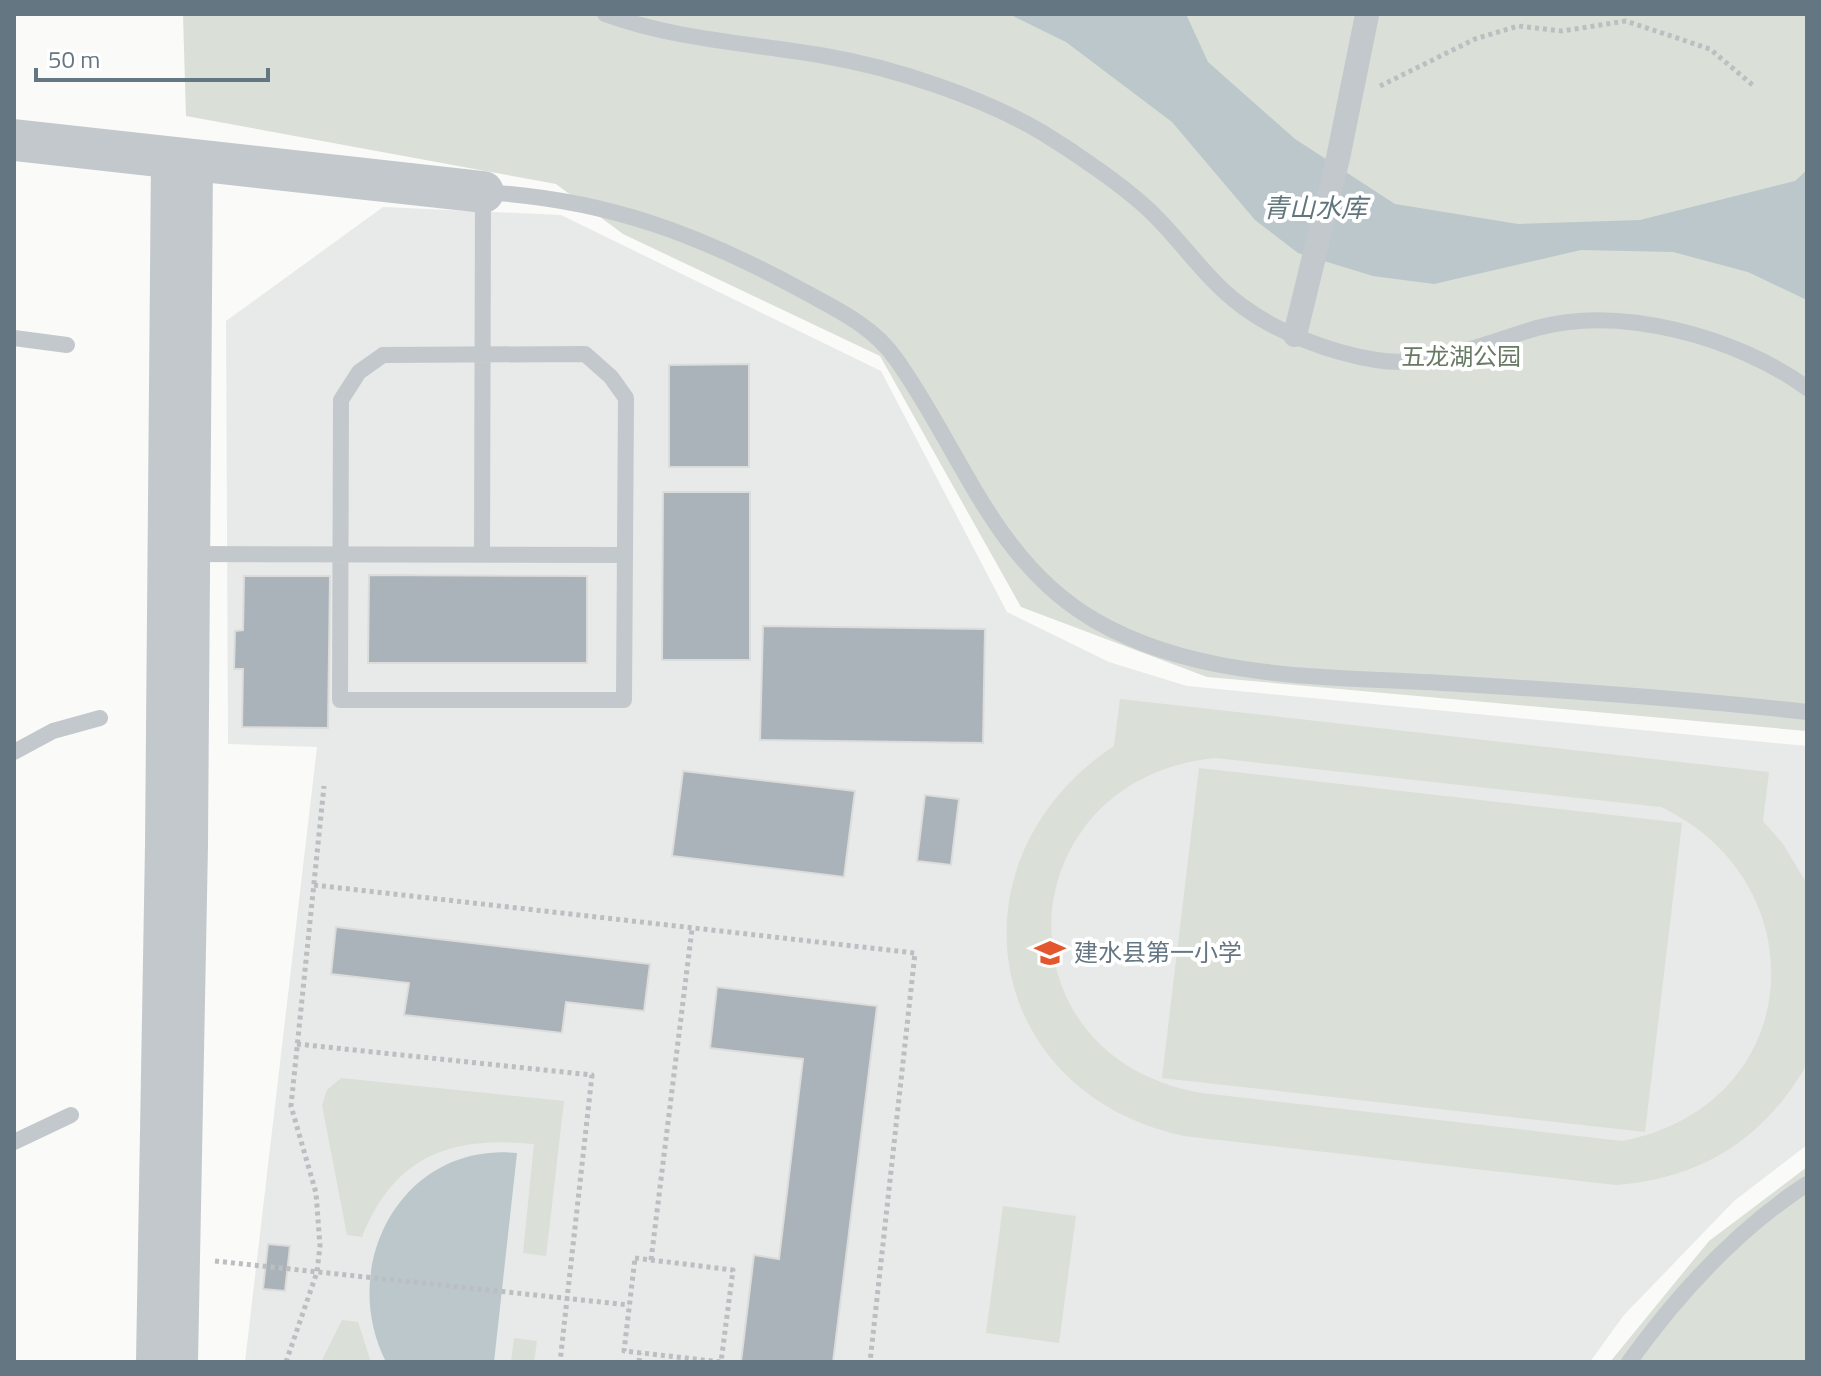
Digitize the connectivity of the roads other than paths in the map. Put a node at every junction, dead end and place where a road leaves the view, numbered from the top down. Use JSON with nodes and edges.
{"nodes":[{"id":1,"x":605,"y":14,"type":"edge"},
{"id":2,"x":1367,"y":15,"type":"edge"},
{"id":3,"x":14,"y":140,"type":"edge"},
{"id":4,"x":182,"y":158,"type":"junction"},
{"id":5,"x":483,"y":192,"type":"junction"},
{"id":6,"x":1295,"y":335,"type":"junction"},
{"id":7,"x":14,"y":338,"type":"edge"},
{"id":8,"x":67,"y":345,"type":"dead end"},
{"id":9,"x":482,"y":355,"type":"junction"},
{"id":10,"x":1807,"y":388,"type":"edge"},
{"id":11,"x":193,"y":554,"type":"junction"},
{"id":12,"x":340,"y":554,"type":"junction"},
{"id":13,"x":482,"y":554,"type":"junction"},
{"id":14,"x":625,"y":555,"type":"junction"},
{"id":15,"x":1807,"y":712,"type":"edge"},
{"id":16,"x":100,"y":718,"type":"dead end"},
{"id":17,"x":14,"y":752,"type":"edge"},
{"id":18,"x":71,"y":1115,"type":"dead end"},
{"id":19,"x":14,"y":1142,"type":"edge"},
{"id":20,"x":1807,"y":1184,"type":"edge"},
{"id":21,"x":153,"y":1362,"type":"edge"},
{"id":22,"x":181,"y":1362,"type":"edge"},
{"id":23,"x":1629,"y":1362,"type":"edge"}],
"edges":[{"from":1,"to":6,"type":"lane"},
{"from":2,"to":6,"type":"street"},
{"from":3,"to":4,"type":"street"},
{"from":4,"to":5,"type":"street"},
{"from":4,"to":11,"type":"street"},
{"from":4,"to":21,"type":"street"},
{"from":5,"to":9,"type":"lane"},
{"from":5,"to":15,"type":"lane"},
{"from":6,"to":10,"type":"lane"},
{"from":7,"to":8,"type":"lane"},
{"from":9,"to":12,"type":"lane"},
{"from":9,"to":13,"type":"lane"},
{"from":9,"to":14,"type":"lane"},
{"from":11,"to":12,"type":"lane"},
{"from":11,"to":22,"type":"street"},
{"from":12,"to":13,"type":"lane"},
{"from":12,"to":14,"type":"lane"},
{"from":13,"to":14,"type":"lane"},
{"from":16,"to":17,"type":"lane"},
{"from":18,"to":19,"type":"lane"},
{"from":20,"to":23,"type":"lane"}]}
